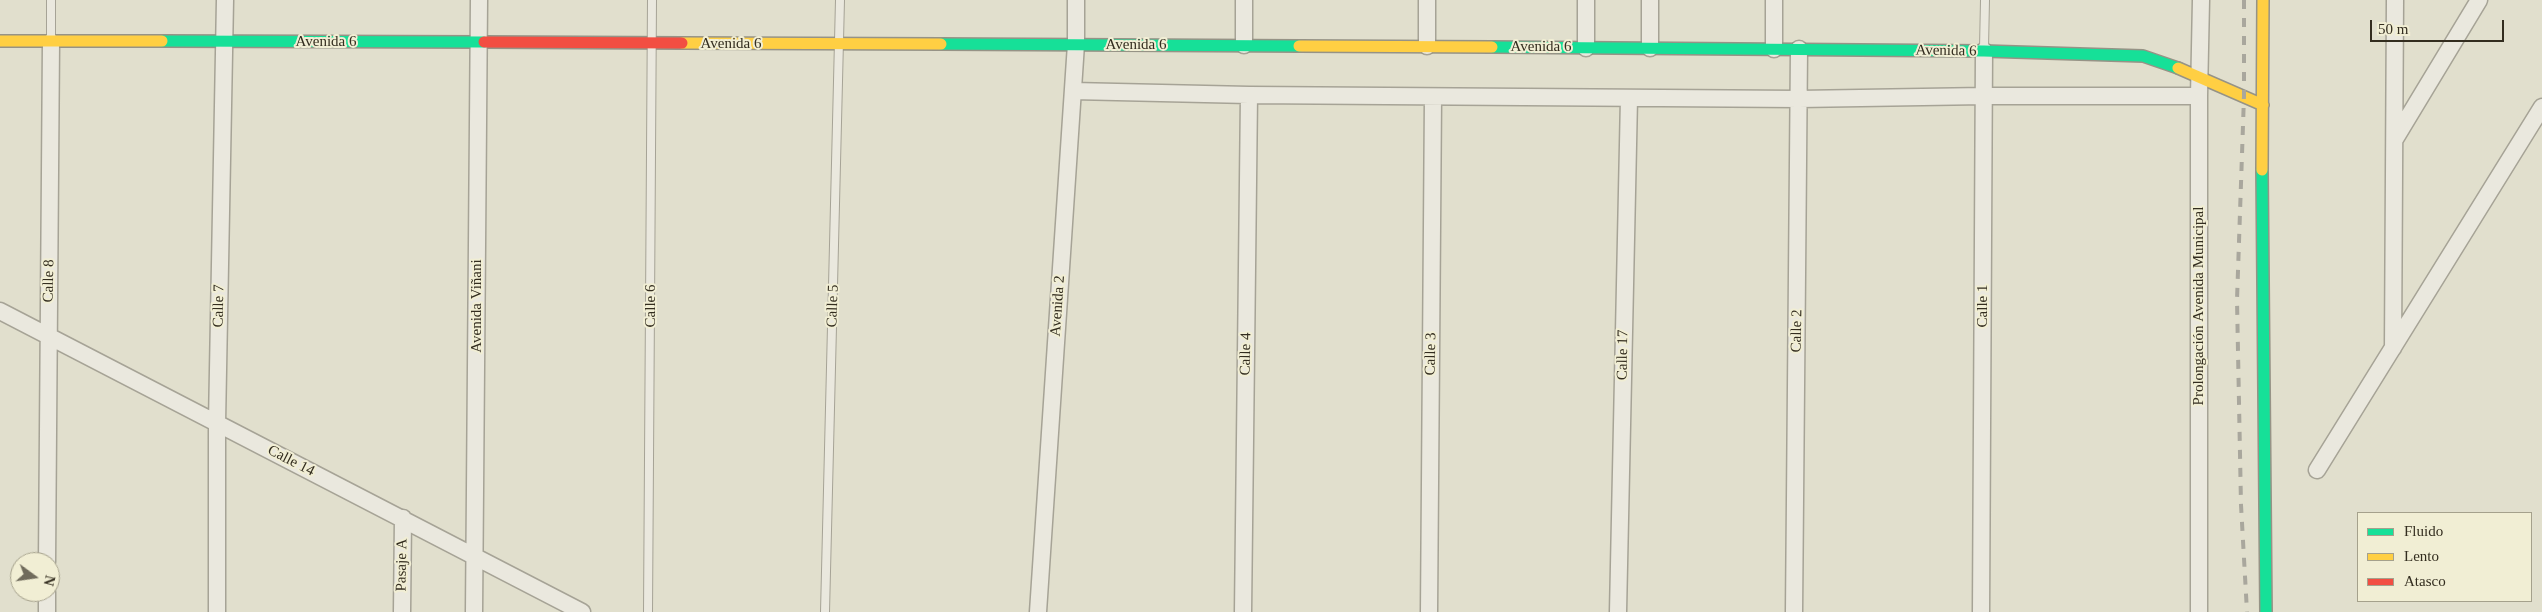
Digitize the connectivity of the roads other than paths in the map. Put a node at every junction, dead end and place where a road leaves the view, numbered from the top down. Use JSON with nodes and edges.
{"nodes":[{"id":1,"x":51,"y":0,"type":"edge"},
{"id":2,"x":225,"y":0,"type":"edge"},
{"id":3,"x":478,"y":0,"type":"edge"},
{"id":4,"x":652,"y":0,"type":"edge"},
{"id":5,"x":840,"y":0,"type":"edge"},
{"id":6,"x":1076,"y":0,"type":"edge"},
{"id":7,"x":1244,"y":0,"type":"edge"},
{"id":8,"x":1427,"y":0,"type":"edge"},
{"id":9,"x":1586,"y":0,"type":"edge"},
{"id":10,"x":1650,"y":0,"type":"edge"},
{"id":11,"x":1774,"y":0,"type":"edge"},
{"id":12,"x":1985,"y":0,"type":"edge"},
{"id":13,"x":2201,"y":0,"type":"edge"},
{"id":14,"x":2263,"y":0,"type":"edge"},
{"id":15,"x":2395,"y":0,"type":"edge"},
{"id":16,"x":2480,"y":0,"type":"edge"},
{"id":17,"x":0,"y":42,"type":"edge"},
{"id":18,"x":51,"y":42,"type":"junction"},
{"id":19,"x":224,"y":42,"type":"junction"},
{"id":20,"x":478,"y":43,"type":"junction"},
{"id":21,"x":653,"y":43,"type":"junction"},
{"id":22,"x":840,"y":44,"type":"junction"},
{"id":23,"x":1076,"y":44,"type":"junction"},
{"id":24,"x":1244,"y":45,"type":"junction"},
{"id":25,"x":1428,"y":46,"type":"junction"},
{"id":26,"x":1586,"y":48,"type":"junction"},
{"id":27,"x":1650,"y":48,"type":"junction"},
{"id":28,"x":1774,"y":49,"type":"junction"},
{"id":29,"x":1799,"y":50,"type":"junction"},
{"id":30,"x":1984,"y":51,"type":"junction"},
{"id":31,"x":2200,"y":76,"type":"junction"},
{"id":32,"x":1073,"y":91,"type":"junction"},
{"id":33,"x":1249,"y":95,"type":"junction"},
{"id":34,"x":1433,"y":96,"type":"junction"},
{"id":35,"x":1984,"y":96,"type":"junction"},
{"id":36,"x":2199,"y":96,"type":"junction"},
{"id":37,"x":1628,"y":98,"type":"junction"},
{"id":38,"x":1799,"y":100,"type":"junction"},
{"id":39,"x":2263,"y":105,"type":"junction"},
{"id":40,"x":2542,"y":107,"type":"edge"},
{"id":41,"x":2394,"y":140,"type":"junction"},
{"id":42,"x":0,"y":310,"type":"edge"},
{"id":43,"x":48,"y":335,"type":"junction"},
{"id":44,"x":2394,"y":349,"type":"junction"},
{"id":45,"x":217,"y":423,"type":"junction"},
{"id":46,"x":2317,"y":470,"type":"dead end"},
{"id":47,"x":403,"y":518,"type":"junction"},
{"id":48,"x":47,"y":552,"type":"edge"},
{"id":49,"x":475,"y":556,"type":"junction"},
{"id":50,"x":218,"y":612,"type":"edge"},
{"id":51,"x":402,"y":612,"type":"edge"},
{"id":52,"x":474,"y":612,"type":"edge"},
{"id":53,"x":582,"y":612,"type":"edge"},
{"id":54,"x":648,"y":612,"type":"edge"},
{"id":55,"x":825,"y":612,"type":"edge"},
{"id":56,"x":1038,"y":612,"type":"edge"},
{"id":57,"x":1243,"y":612,"type":"edge"},
{"id":58,"x":1429,"y":612,"type":"edge"},
{"id":59,"x":1618,"y":612,"type":"edge"},
{"id":60,"x":1794,"y":612,"type":"edge"},
{"id":61,"x":1981,"y":612,"type":"edge"},
{"id":62,"x":2199,"y":612,"type":"edge"},
{"id":63,"x":2266,"y":612,"type":"edge"}],
"edges":[{"from":1,"to":18,"type":"lane","name":"Calle 8"},
{"from":2,"to":19,"type":"street","name":"Calle 7"},
{"from":3,"to":20,"type":"street","name":"Avenida Viñani"},
{"from":4,"to":21,"type":"lane","name":"Calle 6"},
{"from":5,"to":22,"type":"lane","name":"Calle 5"},
{"from":6,"to":23,"type":"street","name":"Avenida 2"},
{"from":7,"to":24,"type":"street"},
{"from":8,"to":25,"type":"street"},
{"from":9,"to":26,"type":"street"},
{"from":10,"to":27,"type":"street"},
{"from":11,"to":28,"type":"street"},
{"from":12,"to":30,"type":"lane","name":"Calle 1"},
{"from":13,"to":31,"type":"street","name":"Prolongación Avenida Municipal"},
{"from":14,"to":39,"type":"street"},
{"from":15,"to":41,"type":"street"},
{"from":16,"to":41,"type":"street"},
{"from":17,"to":18,"type":"street","name":"Avenida 6"},
{"from":18,"to":19,"type":"street","name":"Avenida 6"},
{"from":18,"to":43,"type":"street","name":"Calle 8"},
{"from":19,"to":20,"type":"street","name":"Avenida 6"},
{"from":19,"to":45,"type":"street","name":"Calle 7"},
{"from":20,"to":21,"type":"street","name":"Avenida 6"},
{"from":20,"to":49,"type":"street","name":"Avenida Viñani"},
{"from":21,"to":22,"type":"street","name":"Avenida 6"},
{"from":21,"to":54,"type":"lane","name":"Calle 6"},
{"from":22,"to":23,"type":"street","name":"Avenida 6"},
{"from":22,"to":55,"type":"lane","name":"Calle 5"},
{"from":23,"to":24,"type":"street","name":"Avenida 6"},
{"from":23,"to":32,"type":"street","name":"Avenida 2"},
{"from":24,"to":25,"type":"street","name":"Avenida 6"},
{"from":25,"to":26,"type":"street","name":"Avenida 6"},
{"from":26,"to":27,"type":"street","name":"Avenida 6"},
{"from":27,"to":28,"type":"street","name":"Avenida 6"},
{"from":28,"to":29,"type":"street","name":"Avenida 6"},
{"from":29,"to":30,"type":"street","name":"Avenida 6"},
{"from":29,"to":38,"type":"street","name":"Calle 2"},
{"from":30,"to":31,"type":"street","name":"Avenida 6"},
{"from":30,"to":35,"type":"street","name":"Calle 1"},
{"from":31,"to":36,"type":"street","name":"Prolongación Avenida Municipal"},
{"from":31,"to":39,"type":"street","name":"Avenida 6"},
{"from":32,"to":33,"type":"street"},
{"from":32,"to":56,"type":"street","name":"Avenida 2"},
{"from":33,"to":34,"type":"street"},
{"from":33,"to":57,"type":"street","name":"Calle 4"},
{"from":34,"to":37,"type":"street"},
{"from":34,"to":58,"type":"street","name":"Calle 3"},
{"from":35,"to":36,"type":"street"},
{"from":35,"to":38,"type":"street"},
{"from":35,"to":61,"type":"street","name":"Calle 1"},
{"from":36,"to":62,"type":"street","name":"Prolongación Avenida Municipal"},
{"from":37,"to":38,"type":"street"},
{"from":37,"to":59,"type":"street","name":"Calle 17"},
{"from":38,"to":60,"type":"street","name":"Calle 2"},
{"from":39,"to":63,"type":"street"},
{"from":40,"to":44,"type":"street"},
{"from":41,"to":44,"type":"street"},
{"from":42,"to":43,"type":"street","name":"Calle 14"},
{"from":43,"to":45,"type":"street","name":"Calle 14"},
{"from":43,"to":48,"type":"street","name":"Calle 8"},
{"from":44,"to":46,"type":"street"},
{"from":45,"to":47,"type":"street","name":"Calle 14"},
{"from":45,"to":50,"type":"street","name":"Calle 7"},
{"from":47,"to":49,"type":"street","name":"Calle 14"},
{"from":47,"to":51,"type":"street","name":"Pasaje A"},
{"from":49,"to":52,"type":"street","name":"Avenida Viñani"},
{"from":49,"to":53,"type":"street","name":"Calle 14"}]}
